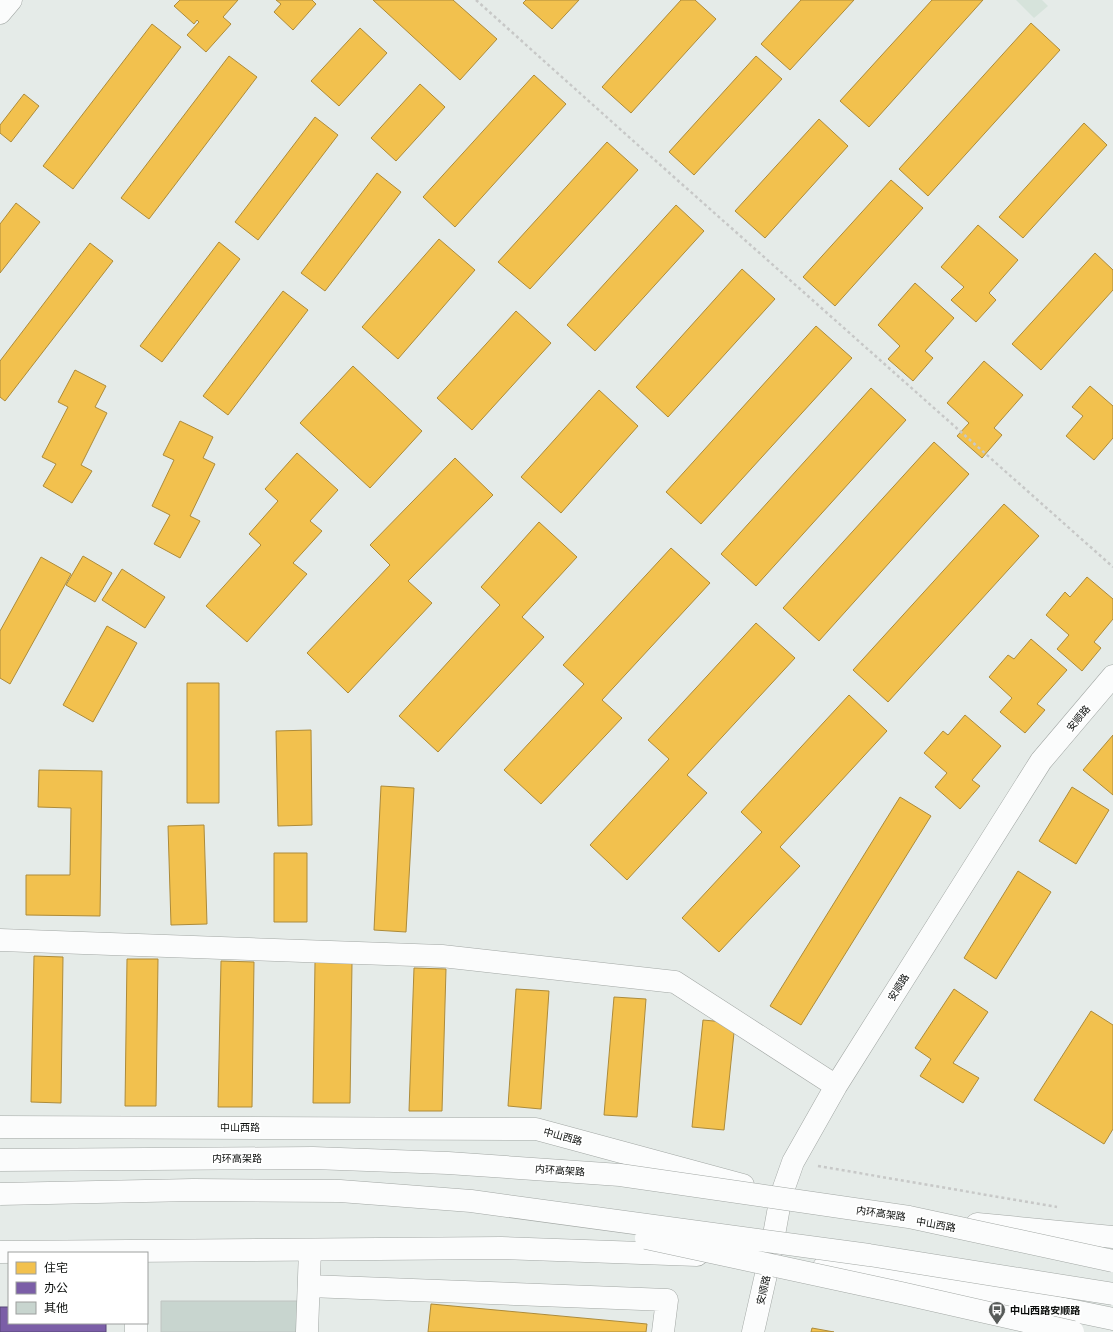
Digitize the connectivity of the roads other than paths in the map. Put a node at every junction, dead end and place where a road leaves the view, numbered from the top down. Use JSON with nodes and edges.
{"nodes":[{"id":1,"x":11,"y":0,"type":"edge"},
{"id":2,"x":0,"y":13,"type":"edge"},
{"id":3,"x":1113,"y":676,"type":"edge"},
{"id":4,"x":0,"y":940,"type":"edge"},
{"id":5,"x":836,"y":1086,"type":"junction"},
{"id":6,"x":0,"y":1127,"type":"edge"},
{"id":7,"x":0,"y":1160,"type":"edge"},
{"id":8,"x":0,"y":1194,"type":"edge"},
{"id":9,"x":781,"y":1196,"type":"junction"},
{"id":10,"x":471,"y":1201,"type":"junction"},
{"id":11,"x":909,"y":1217,"type":"junction"},
{"id":12,"x":1113,"y":1237,"type":"edge"},
{"id":13,"x":310,"y":1250,"type":"junction"},
{"id":14,"x":0,"y":1252,"type":"edge"},
{"id":15,"x":136,"y":1252,"type":"edge"},
{"id":16,"x":770,"y":1257,"type":"junction"},
{"id":17,"x":1113,"y":1257,"type":"edge"},
{"id":18,"x":1113,"y":1261,"type":"edge"},
{"id":19,"x":309,"y":1286,"type":"junction"},
{"id":20,"x":1113,"y":1294,"type":"edge"},
{"id":21,"x":1113,"y":1318,"type":"edge"},
{"id":22,"x":307,"y":1332,"type":"edge"},
{"id":23,"x":663,"y":1332,"type":"edge"},
{"id":24,"x":753,"y":1332,"type":"edge"},
{"id":25,"x":1073,"y":1332,"type":"edge"}],
"edges":[{"from":1,"to":2,"type":"main road"},
{"from":3,"to":5,"type":"main road","name":"安顺路"},
{"from":4,"to":5,"type":"main road"},
{"from":5,"to":9,"type":"main road","name":"安顺路"},
{"from":6,"to":9,"type":"main road","name":"中山西路"},
{"from":7,"to":11,"type":"main road","name":"内环高架路","bridge":true},
{"from":8,"to":10,"type":"main road","bridge":true},
{"from":9,"to":16,"type":"main road","name":"安顺路"},
{"from":9,"to":17,"type":"main road","name":"中山西路"},
{"from":10,"to":20,"type":"main road","bridge":true},
{"from":10,"to":25,"type":"main road","bridge":true},
{"from":11,"to":12,"type":"main road","bridge":true},
{"from":11,"to":18,"type":"main road","name":"内环高架路","bridge":true},
{"from":13,"to":15,"type":"main road"},
{"from":13,"to":16,"type":"main road"},
{"from":13,"to":19,"type":"main road"},
{"from":14,"to":15,"type":"main road"},
{"from":16,"to":21,"type":"main road"},
{"from":16,"to":24,"type":"main road","name":"安顺路"},
{"from":19,"to":22,"type":"main road"},
{"from":19,"to":23,"type":"main road"}]}
